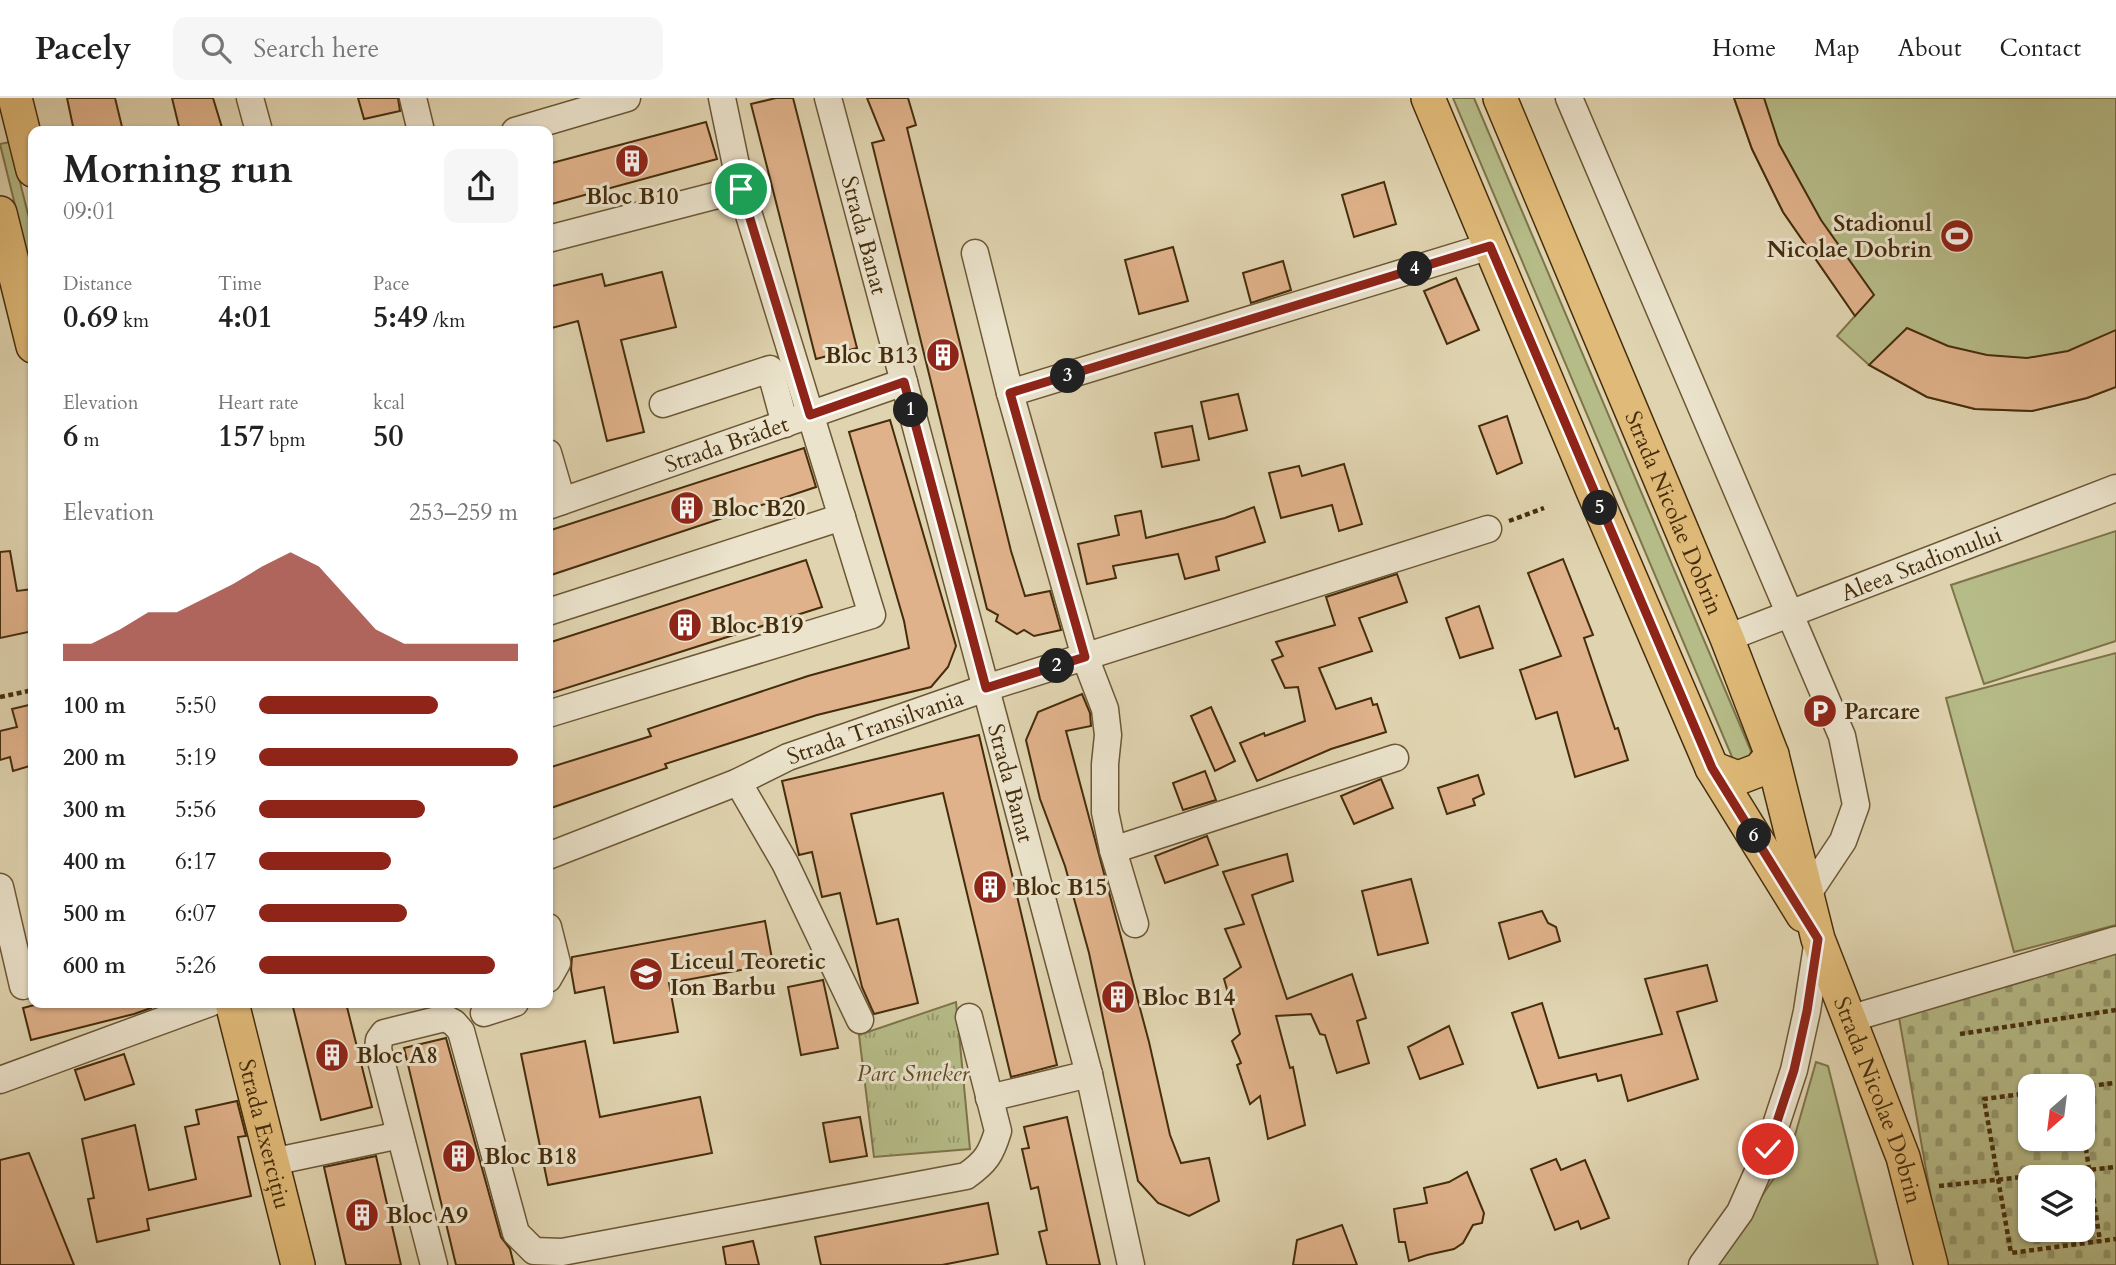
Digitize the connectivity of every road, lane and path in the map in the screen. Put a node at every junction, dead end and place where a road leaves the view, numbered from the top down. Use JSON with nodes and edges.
{"nodes":[{"id":1,"x":250,"y":98,"type":"edge"},
{"id":2,"x":413,"y":98,"type":"edge"},
{"id":3,"x":627,"y":98,"type":"edge"},
{"id":4,"x":722,"y":98,"type":"edge"},
{"id":5,"x":828,"y":98,"type":"edge"},
{"id":6,"x":1428,"y":98,"type":"edge"},
{"id":7,"x":1500,"y":98,"type":"edge"},
{"id":8,"x":1569,"y":98,"type":"edge"},
{"id":9,"x":12,"y":115,"type":"edge"},
{"id":10,"x":258,"y":126,"type":"edge"},
{"id":11,"x":420,"y":126,"type":"edge"},
{"id":12,"x":532,"y":126,"type":"edge"},
{"id":13,"x":28,"y":157,"type":"edge"},
{"id":14,"x":741,"y":189,"type":"junction"},
{"id":15,"x":0,"y":213,"type":"edge"},
{"id":16,"x":553,"y":238,"type":"edge"},
{"id":17,"x":1490,"y":246,"type":"junction"},
{"id":18,"x":975,"y":253,"type":"dead end"},
{"id":19,"x":25,"y":282,"type":"edge"},
{"id":20,"x":28,"y":306,"type":"edge"},
{"id":21,"x":904,"y":382,"type":"junction"},
{"id":22,"x":1010,"y":393,"type":"junction"},
{"id":23,"x":663,"y":404,"type":"dead end"},
{"id":24,"x":810,"y":415,"type":"junction"},
{"id":25,"x":785,"y":424,"type":"junction"},
{"id":26,"x":2116,"y":488,"type":"edge"},
{"id":27,"x":555,"y":503,"type":"edge"},
{"id":28,"x":1544,"y":508,"type":"dead end"},
{"id":29,"x":842,"y":517,"type":"junction"},
{"id":30,"x":1488,"y":529,"type":"joint"},
{"id":31,"x":553,"y":610,"type":"edge"},
{"id":32,"x":1790,"y":614,"type":"junction"},
{"id":33,"x":1727,"y":638,"type":"junction"},
{"id":34,"x":1085,"y":657,"type":"junction"},
{"id":35,"x":986,"y":688,"type":"junction"},
{"id":36,"x":28,"y":691,"type":"edge"},
{"id":37,"x":0,"y":697,"type":"edge"},
{"id":38,"x":553,"y":712,"type":"edge"},
{"id":39,"x":1772,"y":755,"type":"junction"},
{"id":40,"x":1395,"y":758,"type":"dead end"},
{"id":41,"x":1712,"y":768,"type":"junction"},
{"id":42,"x":738,"y":782,"type":"junction"},
{"id":43,"x":1113,"y":850,"type":"junction"},
{"id":44,"x":553,"y":854,"type":"edge"},
{"id":45,"x":0,"y":887,"type":"edge"},
{"id":46,"x":1807,"y":895,"type":"junction"},
{"id":47,"x":1135,"y":925,"type":"dead end"},
{"id":48,"x":1818,"y":939,"type":"junction"},
{"id":49,"x":2116,"y":940,"type":"edge"},
{"id":50,"x":553,"y":947,"type":"edge"},
{"id":51,"x":553,"y":970,"type":"edge"},
{"id":52,"x":19,"y":987,"type":"edge"},
{"id":53,"x":197,"y":1008,"type":"edge"},
{"id":54,"x":233,"y":1008,"type":"edge"},
{"id":55,"x":500,"y":1008,"type":"edge"},
{"id":56,"x":2116,"y":1010,"type":"edge"},
{"id":57,"x":484,"y":1013,"type":"dead end"},
{"id":58,"x":969,"y":1017,"type":"dead end"},
{"id":59,"x":1849,"y":1019,"type":"junction"},
{"id":60,"x":860,"y":1020,"type":"dead end"},
{"id":61,"x":1960,"y":1034,"type":"dead end"},
{"id":62,"x":1089,"y":1074,"type":"junction"},
{"id":63,"x":0,"y":1080,"type":"edge"},
{"id":64,"x":2114,"y":1083,"type":"dead end"},
{"id":65,"x":2095,"y":1085,"type":"edge"},
{"id":66,"x":2018,"y":1095,"type":"edge"},
{"id":67,"x":989,"y":1098,"type":"junction"},
{"id":68,"x":401,"y":1135,"type":"junction"},
{"id":69,"x":2086,"y":1152,"type":"edge"},
{"id":70,"x":272,"y":1162,"type":"junction"},
{"id":71,"x":2116,"y":1167,"type":"edge"},
{"id":72,"x":1998,"y":1181,"type":"junction"},
{"id":73,"x":1911,"y":1188,"type":"junction"},
{"id":74,"x":2116,"y":1239,"type":"edge"},
{"id":75,"x":2099,"y":1241,"type":"junction"},
{"id":76,"x":298,"y":1265,"type":"edge"},
{"id":77,"x":434,"y":1265,"type":"edge"},
{"id":78,"x":1131,"y":1265,"type":"edge"},
{"id":79,"x":1702,"y":1265,"type":"edge"},
{"id":80,"x":1931,"y":1265,"type":"edge"}],
"edges":[{"from":1,"to":10,"type":"street"},
{"from":2,"to":11,"type":"street"},
{"from":3,"to":12,"type":"street"},
{"from":4,"to":14,"type":"street"},
{"from":5,"to":21,"type":"street","name":"Strada Banat"},
{"from":6,"to":17,"type":"main road","name":"Strada Nicolae Dobrin"},
{"from":7,"to":33,"type":"main road","name":"Strada Nicolae Dobrin"},
{"from":8,"to":32,"type":"street"},
{"from":9,"to":13,"type":"main road"},
{"from":14,"to":16,"type":"street"},
{"from":14,"to":24,"type":"street"},
{"from":15,"to":19,"type":"main road"},
{"from":17,"to":22,"type":"street"},
{"from":17,"to":41,"type":"main road","name":"Strada Nicolae Dobrin"},
{"from":18,"to":22,"type":"street"},
{"from":19,"to":20,"type":"main road"},
{"from":21,"to":24,"type":"street","name":"Strada Brădet"},
{"from":21,"to":35,"type":"street","name":"Strada Banat"},
{"from":22,"to":34,"type":"street"},
{"from":23,"to":25,"type":"street"},
{"from":24,"to":25,"type":"street","name":"Strada Brădet"},
{"from":24,"to":29,"type":"street"},
{"from":25,"to":27,"type":"street","name":"Strada Brădet"},
{"from":26,"to":32,"type":"street","name":"Aleea Stadionului"},
{"from":28,"to":30,"type":"path"},
{"from":29,"to":31,"type":"street"},
{"from":29,"to":38,"type":"street"},
{"from":30,"to":34,"type":"street","name":"Strada Transilvania"},
{"from":32,"to":33,"type":"street","name":"Aleea Stadionului"},
{"from":32,"to":46,"type":"street"},
{"from":33,"to":39,"type":"main road","name":"Strada Nicolae Dobrin"},
{"from":34,"to":35,"type":"street","name":"Strada Transilvania"},
{"from":34,"to":43,"type":"street"},
{"from":35,"to":42,"type":"street","name":"Strada Transilvania"},
{"from":35,"to":62,"type":"street","name":"Strada Banat"},
{"from":36,"to":37,"type":"path"},
{"from":39,"to":41,"type":"main road"},
{"from":39,"to":46,"type":"main road","name":"Strada Nicolae Dobrin"},
{"from":40,"to":43,"type":"street"},
{"from":41,"to":48,"type":"main road","name":"Strada Nicolae Dobrin"},
{"from":42,"to":44,"type":"street","name":"Strada Transilvania"},
{"from":42,"to":60,"type":"street"},
{"from":43,"to":47,"type":"street"},
{"from":45,"to":52,"type":"street"},
{"from":46,"to":48,"type":"main road","name":"Strada Nicolae Dobrin"},
{"from":48,"to":59,"type":"main road","name":"Strada Nicolae Dobrin"},
{"from":48,"to":79,"type":"street"},
{"from":49,"to":59,"type":"street"},
{"from":50,"to":51,"type":"street"},
{"from":53,"to":63,"type":"street"},
{"from":54,"to":70,"type":"main road","name":"Strada Exercițiu"},
{"from":55,"to":57,"type":"street"},
{"from":56,"to":61,"type":"path"},
{"from":58,"to":67,"type":"street"},
{"from":59,"to":73,"type":"main road","name":"Strada Nicolae Dobrin"},
{"from":62,"to":67,"type":"street"},
{"from":62,"to":78,"type":"street","name":"Strada Banat"},
{"from":64,"to":65,"type":"path"},
{"from":66,"to":72,"type":"path"},
{"from":67,"to":68,"type":"street"},
{"from":68,"to":70,"type":"street"},
{"from":68,"to":77,"type":"street"},
{"from":69,"to":75,"type":"path"},
{"from":70,"to":76,"type":"main road","name":"Strada Exercițiu"},
{"from":71,"to":72,"type":"path"},
{"from":72,"to":73,"type":"path"},
{"from":72,"to":75,"type":"path"},
{"from":73,"to":80,"type":"main road","name":"Strada Nicolae Dobrin"},
{"from":74,"to":75,"type":"path"}]}
